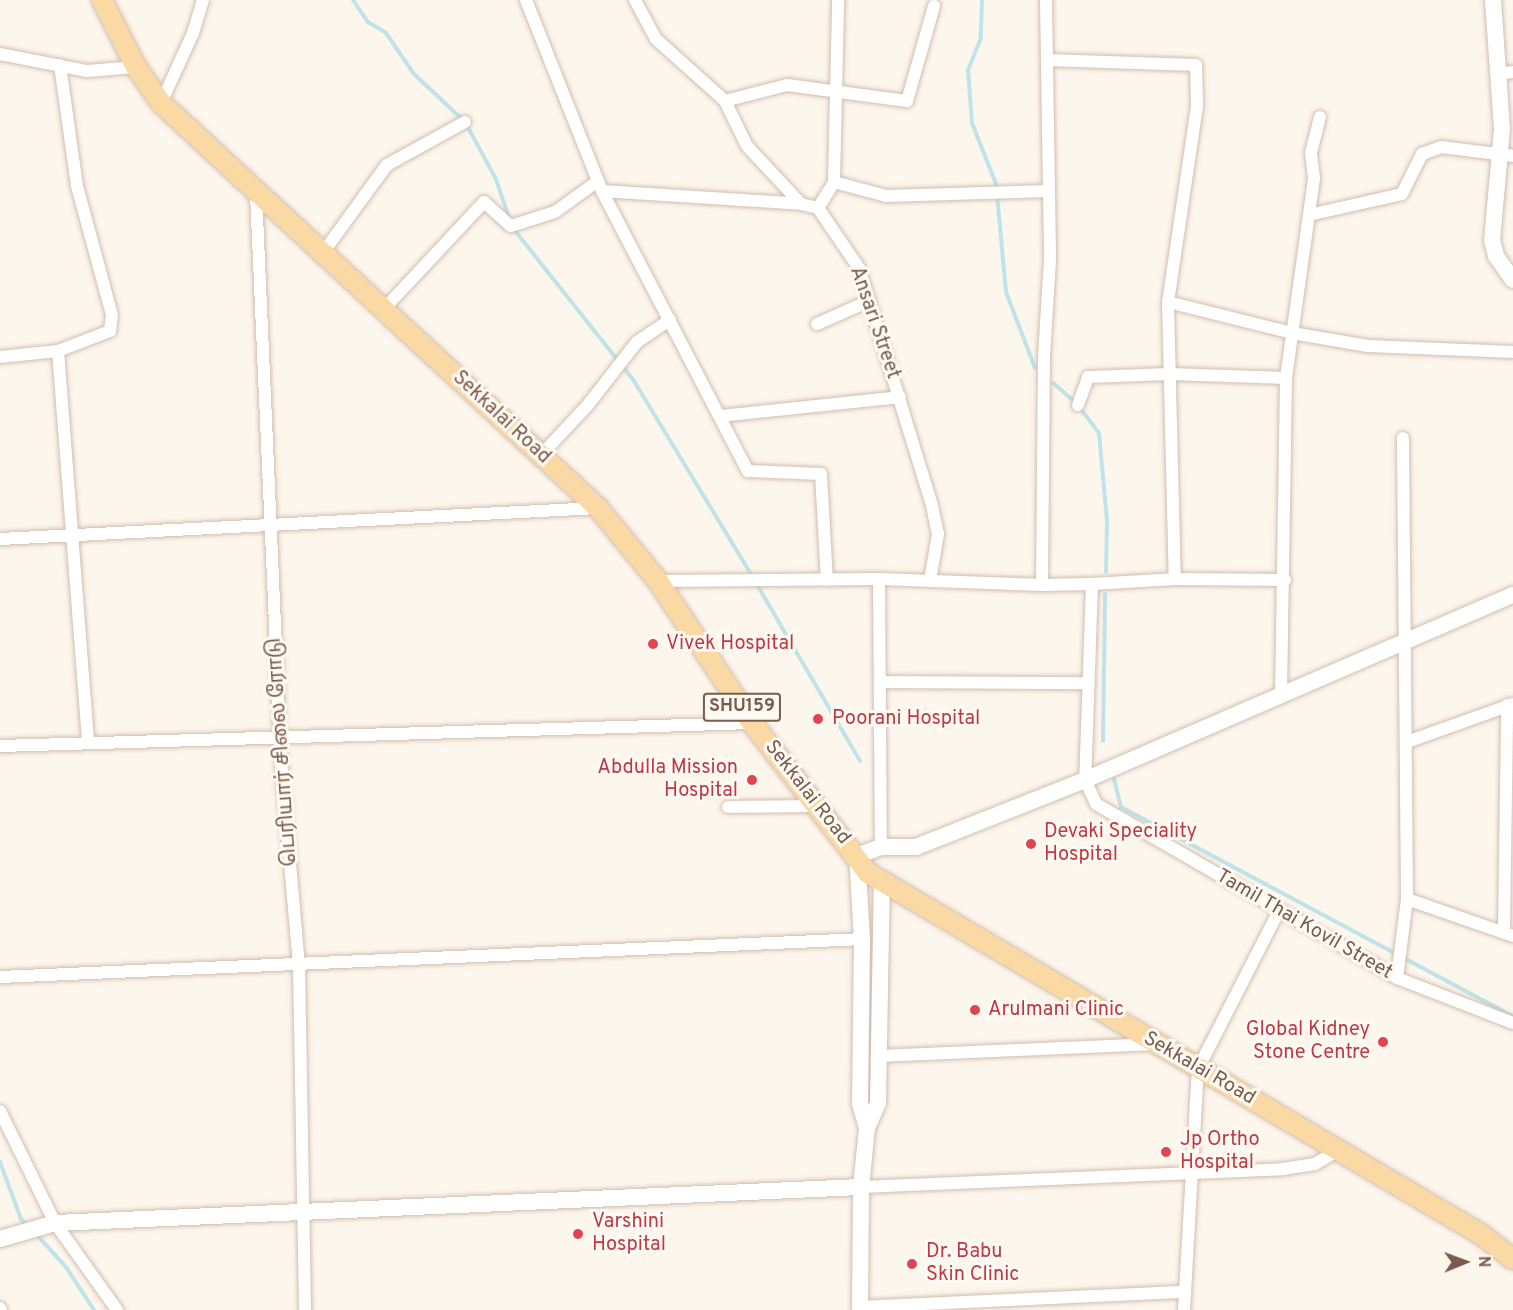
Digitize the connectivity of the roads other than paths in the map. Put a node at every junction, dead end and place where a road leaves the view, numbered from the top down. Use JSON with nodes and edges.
{"nodes":[{"id":1,"x":102,"y":0,"type":"edge"},
{"id":2,"x":203,"y":0,"type":"edge"},
{"id":3,"x":526,"y":0,"type":"edge"},
{"id":4,"x":635,"y":0,"type":"edge"},
{"id":5,"x":838,"y":0,"type":"edge"},
{"id":6,"x":1046,"y":0,"type":"edge"},
{"id":7,"x":1493,"y":0,"type":"edge"},
{"id":8,"x":934,"y":6,"type":"dead end"},
{"id":9,"x":0,"y":54,"type":"edge"},
{"id":10,"x":1047,"y":60,"type":"junction"},
{"id":11,"x":60,"y":65,"type":"junction"},
{"id":12,"x":135,"y":67,"type":"junction"},
{"id":13,"x":1506,"y":73,"type":"edge"},
{"id":14,"x":836,"y":93,"type":"junction"},
{"id":15,"x":725,"y":100,"type":"junction"},
{"id":16,"x":161,"y":103,"type":"junction"},
{"id":17,"x":1320,"y":117,"type":"dead end"},
{"id":18,"x":465,"y":122,"type":"dead end"},
{"id":19,"x":1507,"y":154,"type":"edge"},
{"id":20,"x":834,"y":182,"type":"junction"},
{"id":21,"x":600,"y":186,"type":"junction"},
{"id":22,"x":1049,"y":191,"type":"junction"},
{"id":23,"x":255,"y":193,"type":"junction"},
{"id":24,"x":801,"y":204,"type":"junction"},
{"id":25,"x":818,"y":208,"type":"junction"},
{"id":26,"x":1309,"y":215,"type":"junction"},
{"id":27,"x":322,"y":254,"type":"junction"},
{"id":28,"x":1513,"y":280,"type":"edge"},
{"id":29,"x":869,"y":301,"type":"junction"},
{"id":30,"x":1168,"y":302,"type":"junction"},
{"id":31,"x":383,"y":310,"type":"junction"},
{"id":32,"x":670,"y":320,"type":"junction"},
{"id":33,"x":817,"y":324,"type":"dead end"},
{"id":34,"x":1292,"y":333,"type":"junction"},
{"id":35,"x":58,"y":351,"type":"junction"},
{"id":36,"x":1513,"y":352,"type":"edge"},
{"id":37,"x":0,"y":357,"type":"edge"},
{"id":38,"x":1170,"y":374,"type":"junction"},
{"id":39,"x":1286,"y":378,"type":"junction"},
{"id":40,"x":900,"y":398,"type":"junction"},
{"id":41,"x":1078,"y":405,"type":"dead end"},
{"id":42,"x":720,"y":416,"type":"junction"},
{"id":43,"x":1403,"y":438,"type":"dead end"},
{"id":44,"x":541,"y":455,"type":"junction"},
{"id":45,"x":598,"y":508,"type":"junction"},
{"id":46,"x":272,"y":523,"type":"junction"},
{"id":47,"x":71,"y":535,"type":"junction"},
{"id":48,"x":0,"y":539,"type":"edge"},
{"id":49,"x":879,"y":579,"type":"junction"},
{"id":50,"x":1175,"y":579,"type":"junction"},
{"id":51,"x":827,"y":580,"type":"junction"},
{"id":52,"x":1285,"y":580,"type":"junction"},
{"id":53,"x":658,"y":581,"type":"junction"},
{"id":54,"x":930,"y":581,"type":"junction"},
{"id":55,"x":1092,"y":584,"type":"junction"},
{"id":56,"x":1042,"y":585,"type":"junction"},
{"id":57,"x":1513,"y":595,"type":"edge"},
{"id":58,"x":1405,"y":644,"type":"junction"},
{"id":59,"x":879,"y":682,"type":"junction"},
{"id":60,"x":1089,"y":683,"type":"junction"},
{"id":61,"x":1281,"y":697,"type":"junction"},
{"id":62,"x":1510,"y":705,"type":"edge"},
{"id":63,"x":752,"y":723,"type":"junction"},
{"id":64,"x":280,"y":739,"type":"junction"},
{"id":65,"x":88,"y":742,"type":"junction"},
{"id":66,"x":1407,"y":742,"type":"junction"},
{"id":67,"x":0,"y":746,"type":"edge"},
{"id":68,"x":1085,"y":780,"type":"junction"},
{"id":69,"x":814,"y":806,"type":"junction"},
{"id":70,"x":728,"y":807,"type":"dead end"},
{"id":71,"x":881,"y":847,"type":"junction"},
{"id":72,"x":857,"y":856,"type":"junction"},
{"id":73,"x":882,"y":884,"type":"junction"},
{"id":74,"x":1407,"y":899,"type":"junction"},
{"id":75,"x":1278,"y":913,"type":"junction"},
{"id":76,"x":1508,"y":934,"type":"edge"},
{"id":77,"x":862,"y":939,"type":"junction"},
{"id":78,"x":299,"y":965,"type":"junction"},
{"id":79,"x":0,"y":977,"type":"edge"},
{"id":80,"x":1397,"y":978,"type":"junction"},
{"id":81,"x":1513,"y":1023,"type":"edge"},
{"id":82,"x":1156,"y":1044,"type":"junction"},
{"id":83,"x":879,"y":1056,"type":"junction"},
{"id":84,"x":1198,"y":1069,"type":"junction"},
{"id":85,"x":0,"y":1110,"type":"edge"},
{"id":86,"x":867,"y":1128,"type":"junction"},
{"id":87,"x":1337,"y":1151,"type":"junction"},
{"id":88,"x":1190,"y":1175,"type":"junction"},
{"id":89,"x":861,"y":1187,"type":"junction"},
{"id":90,"x":301,"y":1214,"type":"junction"},
{"id":91,"x":55,"y":1223,"type":"junction"},
{"id":92,"x":0,"y":1239,"type":"edge"},
{"id":93,"x":1513,"y":1259,"type":"edge"},
{"id":94,"x":1185,"y":1293,"type":"junction"},
{"id":95,"x":860,"y":1309,"type":"edge"},
{"id":96,"x":117,"y":1310,"type":"edge"},
{"id":97,"x":305,"y":1310,"type":"edge"},
{"id":98,"x":1184,"y":1310,"type":"edge"}],
"edges":[{"from":1,"to":12,"type":"main road","name":"Sekkalai Road","number":"SHU159"},
{"from":2,"to":16,"type":"street"},
{"from":3,"to":21,"type":"street"},
{"from":4,"to":15,"type":"street"},
{"from":5,"to":14,"type":"street"},
{"from":6,"to":10,"type":"street"},
{"from":7,"to":13,"type":"street"},
{"from":8,"to":14,"type":"street"},
{"from":9,"to":11,"type":"street"},
{"from":10,"to":22,"type":"street"},
{"from":10,"to":30,"type":"street"},
{"from":11,"to":12,"type":"street"},
{"from":11,"to":35,"type":"street"},
{"from":12,"to":16,"type":"main road","name":"Sekkalai Road","number":"SHU159"},
{"from":13,"to":19,"type":"street"},
{"from":14,"to":15,"type":"street"},
{"from":14,"to":20,"type":"street"},
{"from":15,"to":24,"type":"street"},
{"from":16,"to":23,"type":"main road","name":"Sekkalai Road","number":"SHU159"},
{"from":17,"to":26,"type":"street"},
{"from":18,"to":27,"type":"street"},
{"from":19,"to":26,"type":"street"},
{"from":19,"to":28,"type":"street"},
{"from":20,"to":22,"type":"street"},
{"from":20,"to":25,"type":"street"},
{"from":21,"to":24,"type":"street"},
{"from":21,"to":31,"type":"street"},
{"from":21,"to":32,"type":"street"},
{"from":22,"to":56,"type":"street"},
{"from":23,"to":27,"type":"main road","name":"Sekkalai Road","number":"SHU159"},
{"from":23,"to":46,"type":"street","name":"பெரியார் சிலை ரோடு"},
{"from":24,"to":25,"type":"street"},
{"from":25,"to":29,"type":"street","name":"Ansari Street"},
{"from":26,"to":34,"type":"street"},
{"from":27,"to":31,"type":"main road","name":"Sekkalai Road","number":"SHU159"},
{"from":29,"to":33,"type":"street"},
{"from":29,"to":40,"type":"street","name":"Ansari Street"},
{"from":30,"to":34,"type":"street"},
{"from":30,"to":38,"type":"street"},
{"from":31,"to":44,"type":"main road","name":"Sekkalai Road","number":"SHU159"},
{"from":32,"to":42,"type":"street"},
{"from":32,"to":44,"type":"street"},
{"from":34,"to":36,"type":"street"},
{"from":34,"to":39,"type":"street"},
{"from":35,"to":37,"type":"street"},
{"from":35,"to":47,"type":"street"},
{"from":38,"to":39,"type":"street"},
{"from":38,"to":41,"type":"street"},
{"from":38,"to":50,"type":"street"},
{"from":39,"to":52,"type":"street"},
{"from":40,"to":42,"type":"street"},
{"from":40,"to":54,"type":"street","name":"Ansari Street"},
{"from":42,"to":51,"type":"street"},
{"from":43,"to":58,"type":"street"},
{"from":44,"to":45,"type":"main road","name":"Sekkalai Road","number":"SHU159"},
{"from":45,"to":46,"type":"street"},
{"from":45,"to":53,"type":"main road","name":"Sekkalai Road","number":"SHU159"},
{"from":46,"to":47,"type":"street"},
{"from":46,"to":64,"type":"street","name":"பெரியார் சிலை ரோடு"},
{"from":47,"to":48,"type":"street"},
{"from":47,"to":65,"type":"street"},
{"from":49,"to":51,"type":"street"},
{"from":49,"to":54,"type":"street"},
{"from":49,"to":59,"type":"street"},
{"from":50,"to":52,"type":"street"},
{"from":50,"to":55,"type":"street"},
{"from":51,"to":53,"type":"street"},
{"from":52,"to":61,"type":"street"},
{"from":53,"to":63,"type":"main road","name":"Sekkalai Road","number":"SHU159"},
{"from":54,"to":56,"type":"street"},
{"from":55,"to":56,"type":"street"},
{"from":55,"to":60,"type":"street"},
{"from":57,"to":58,"type":"street"},
{"from":58,"to":61,"type":"street"},
{"from":58,"to":66,"type":"street"},
{"from":59,"to":60,"type":"street"},
{"from":59,"to":71,"type":"street"},
{"from":60,"to":68,"type":"street"},
{"from":61,"to":68,"type":"street"},
{"from":62,"to":66,"type":"street"},
{"from":62,"to":76,"type":"street"},
{"from":63,"to":64,"type":"street"},
{"from":63,"to":69,"type":"main road","name":"Sekkalai Road","number":"SHU159"},
{"from":64,"to":65,"type":"street"},
{"from":64,"to":78,"type":"street","name":"பெரியார் சிலை ரோடு"},
{"from":65,"to":67,"type":"street"},
{"from":66,"to":74,"type":"street"},
{"from":68,"to":71,"type":"street"},
{"from":68,"to":75,"type":"street","name":"Tamil Thai Kovil Street"},
{"from":69,"to":70,"type":"street"},
{"from":69,"to":72,"type":"main road","name":"Sekkalai Road","number":"SHU159"},
{"from":71,"to":72,"type":"street"},
{"from":72,"to":73,"type":"main road","name":"Sekkalai Road","number":"SHU159"},
{"from":72,"to":77,"type":"street"},
{"from":73,"to":82,"type":"main road","name":"Sekkalai Road","number":"SHU159"},
{"from":73,"to":83,"type":"street"},
{"from":74,"to":76,"type":"street"},
{"from":74,"to":80,"type":"street"},
{"from":75,"to":80,"type":"street","name":"Tamil Thai Kovil Street"},
{"from":75,"to":84,"type":"street"},
{"from":77,"to":78,"type":"street"},
{"from":77,"to":86,"type":"street"},
{"from":78,"to":79,"type":"street"},
{"from":78,"to":90,"type":"street","name":"பெரியார் சிலை ரோடு"},
{"from":80,"to":81,"type":"street","name":"Tamil Thai Kovil Street"},
{"from":82,"to":83,"type":"street"},
{"from":82,"to":84,"type":"main road","name":"Sekkalai Road","number":"SHU159"},
{"from":83,"to":86,"type":"street"},
{"from":84,"to":87,"type":"main road","name":"Sekkalai Road","number":"SHU159"},
{"from":84,"to":88,"type":"street"},
{"from":85,"to":91,"type":"street"},
{"from":86,"to":89,"type":"street"},
{"from":87,"to":88,"type":"street"},
{"from":87,"to":93,"type":"main road","name":"Sekkalai Road","number":"SHU159"},
{"from":88,"to":89,"type":"street"},
{"from":88,"to":94,"type":"street"},
{"from":89,"to":90,"type":"street"},
{"from":89,"to":95,"type":"street"},
{"from":90,"to":91,"type":"street"},
{"from":90,"to":97,"type":"street","name":"பெரியார் சிலை ரோடு"},
{"from":91,"to":92,"type":"street"},
{"from":91,"to":96,"type":"street"},
{"from":94,"to":95,"type":"street"},
{"from":94,"to":98,"type":"street"}]}
